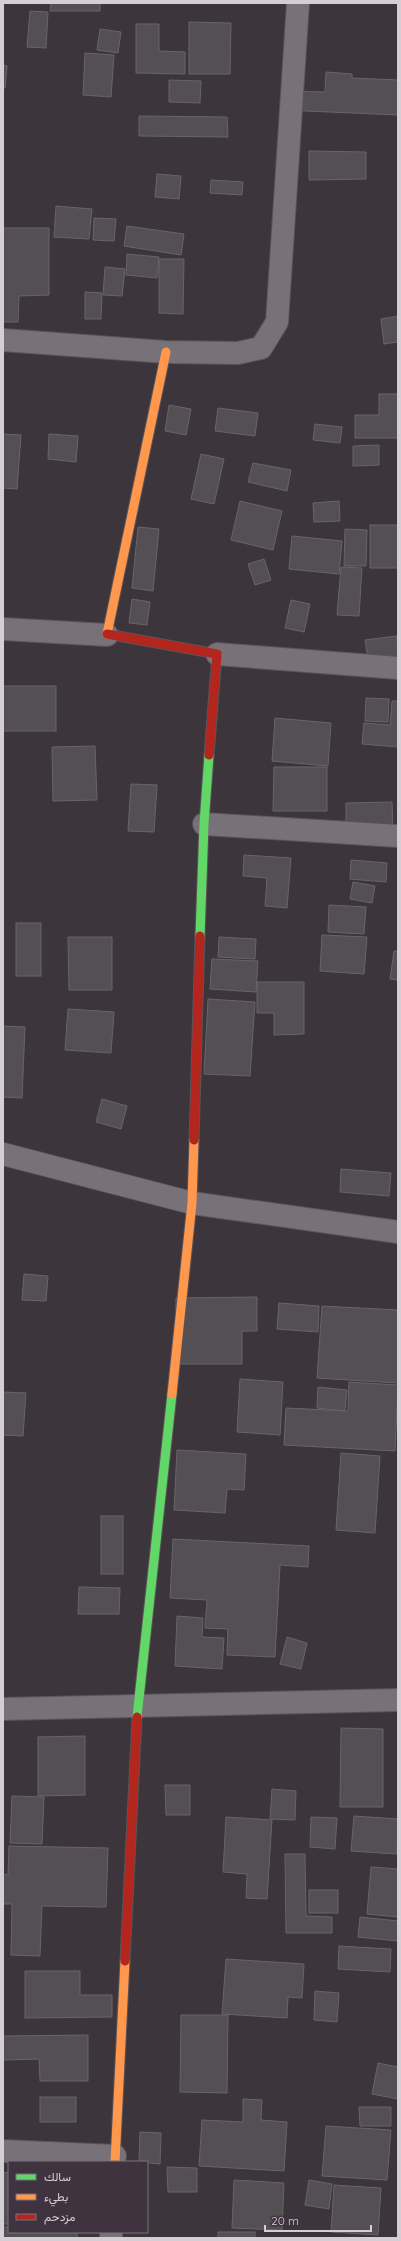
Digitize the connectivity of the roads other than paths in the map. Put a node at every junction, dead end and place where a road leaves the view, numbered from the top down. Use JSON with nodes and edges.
{"nodes":[{"id":1,"x":298,"y":3,"type":"edge"},
{"id":2,"x":3,"y":340,"type":"edge"},
{"id":3,"x":166,"y":352,"type":"junction"},
{"id":4,"x":3,"y":629,"type":"edge"},
{"id":5,"x":106,"y":635,"type":"junction"},
{"id":6,"x":217,"y":654,"type":"junction"},
{"id":7,"x":398,"y":668,"type":"edge"},
{"id":8,"x":204,"y":824,"type":"junction"},
{"id":9,"x":398,"y":836,"type":"edge"},
{"id":10,"x":3,"y":1154,"type":"edge"},
{"id":11,"x":192,"y":1203,"type":"junction"},
{"id":12,"x":398,"y":1232,"type":"edge"},
{"id":13,"x":398,"y":1700,"type":"edge"},
{"id":14,"x":138,"y":1706,"type":"junction"},
{"id":15,"x":3,"y":1709,"type":"edge"},
{"id":16,"x":3,"y":2151,"type":"edge"},
{"id":17,"x":115,"y":2159,"type":"edge"}],
"edges":[{"from":1,"to":3,"type":"street"},
{"from":2,"to":3,"type":"street"},
{"from":3,"to":5,"type":"street"},
{"from":4,"to":5,"type":"street"},
{"from":5,"to":6,"type":"street"},
{"from":6,"to":7,"type":"street"},
{"from":6,"to":8,"type":"street"},
{"from":8,"to":9,"type":"street"},
{"from":8,"to":11,"type":"street"},
{"from":10,"to":11,"type":"street"},
{"from":11,"to":12,"type":"street"},
{"from":11,"to":14,"type":"street"},
{"from":13,"to":14,"type":"street"},
{"from":14,"to":15,"type":"street"},
{"from":14,"to":17,"type":"street"},
{"from":16,"to":17,"type":"street"}]}
